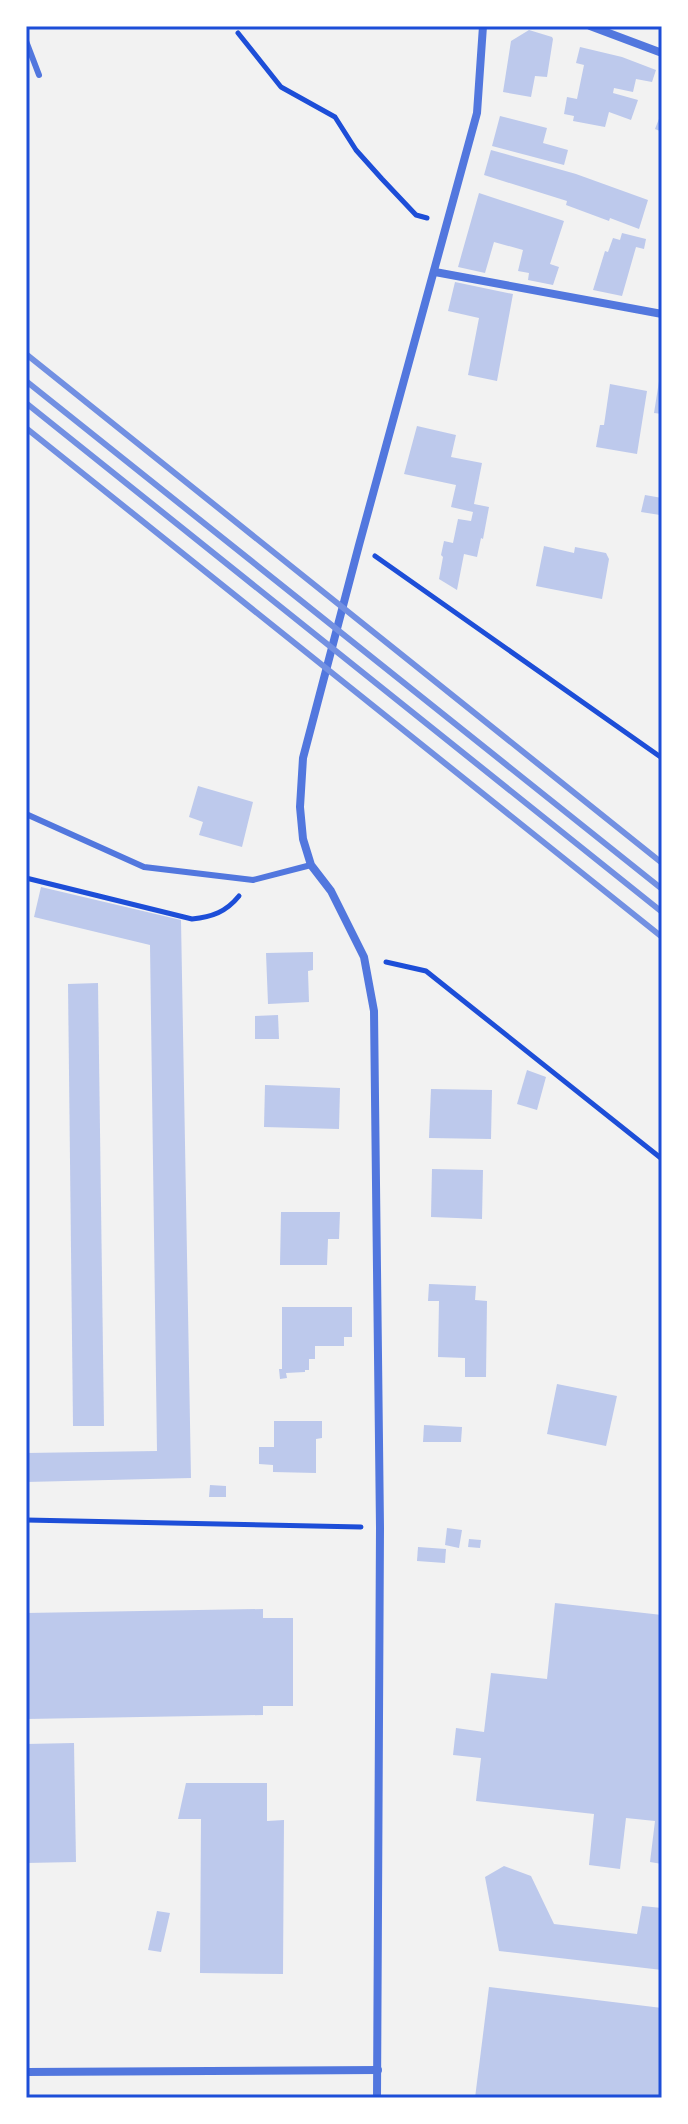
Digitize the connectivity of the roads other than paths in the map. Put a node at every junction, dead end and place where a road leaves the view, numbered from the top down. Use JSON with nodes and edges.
{"nodes":[{"id":1,"x":483,"y":26,"type":"edge"},
{"id":2,"x":590,"y":26,"type":"edge"},
{"id":3,"x":26,"y":41,"type":"edge"},
{"id":4,"x":662,"y":53,"type":"edge"},
{"id":5,"x":39,"y":75,"type":"dead end"},
{"id":6,"x":435,"y":272,"type":"junction"},
{"id":7,"x":662,"y":314,"type":"edge"},
{"id":8,"x":26,"y":814,"type":"edge"},
{"id":9,"x":311,"y":865,"type":"junction"},
{"id":10,"x":378,"y":2070,"type":"junction"},
{"id":11,"x":26,"y":2072,"type":"edge"},
{"id":12,"x":377,"y":2098,"type":"edge"}],
"edges":[{"from":1,"to":6,"type":"street"},
{"from":2,"to":4,"type":"street"},
{"from":3,"to":5,"type":"lane"},
{"from":6,"to":7,"type":"street"},
{"from":6,"to":9,"type":"street"},
{"from":8,"to":9,"type":"lane"},
{"from":9,"to":10,"type":"street"},
{"from":10,"to":11,"type":"street"},
{"from":10,"to":12,"type":"street"}]}
